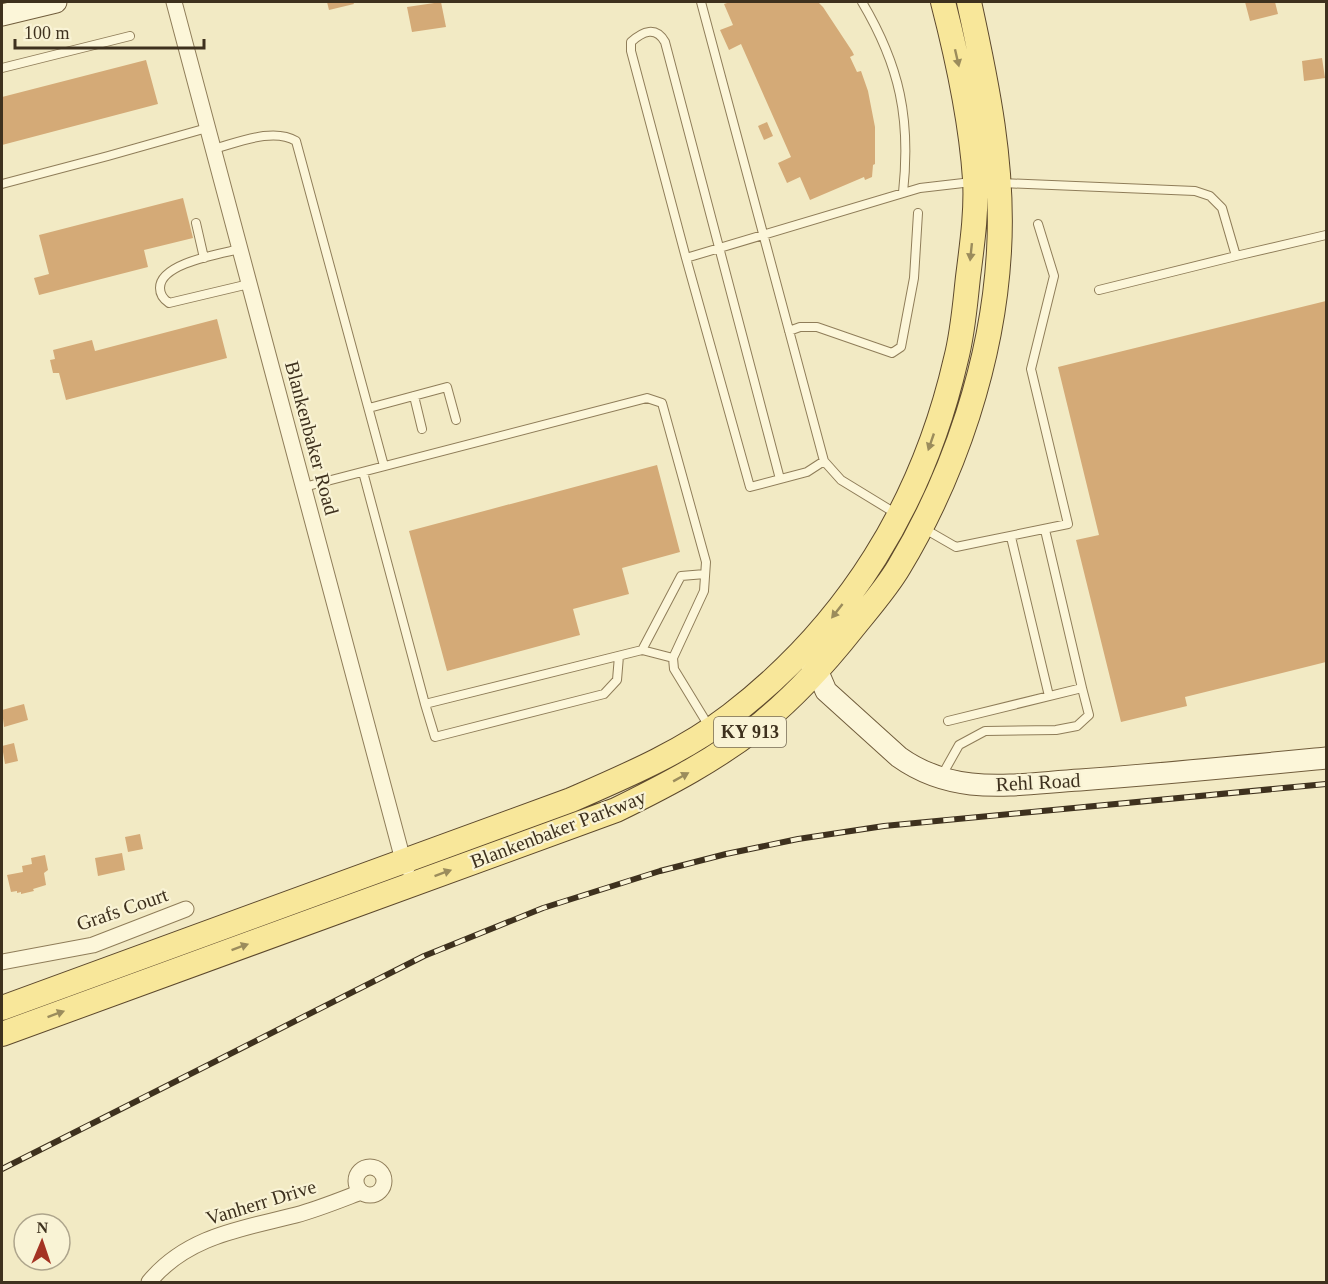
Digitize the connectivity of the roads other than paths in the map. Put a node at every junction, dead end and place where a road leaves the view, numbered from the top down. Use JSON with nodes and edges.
{"nodes":[{"id":1,"x":174,"y":2,"type":"edge"},
{"id":2,"x":701,"y":2,"type":"edge"},
{"id":3,"x":861,"y":2,"type":"edge"},
{"id":4,"x":943,"y":2,"type":"edge"},
{"id":5,"x":969,"y":2,"type":"edge"},
{"id":6,"x":42,"y":3,"type":"edge"},
{"id":7,"x":2,"y":15,"type":"edge"},
{"id":8,"x":130,"y":36,"type":"dead end"},
{"id":9,"x":2,"y":68,"type":"edge"},
{"id":10,"x":207,"y":128,"type":"junction"},
{"id":11,"x":213,"y":149,"type":"junction"},
{"id":12,"x":987,"y":182,"type":"junction"},
{"id":13,"x":2,"y":184,"type":"edge"},
{"id":14,"x":903,"y":193,"type":"junction"},
{"id":15,"x":918,"y":213,"type":"dead end"},
{"id":16,"x":196,"y":223,"type":"dead end"},
{"id":17,"x":1038,"y":224,"type":"dead end"},
{"id":18,"x":762,"y":235,"type":"junction"},
{"id":19,"x":1326,"y":236,"type":"edge"},
{"id":20,"x":719,"y":248,"type":"junction"},
{"id":21,"x":240,"y":249,"type":"junction"},
{"id":22,"x":1236,"y":256,"type":"junction"},
{"id":23,"x":204,"y":258,"type":"junction"},
{"id":24,"x":686,"y":258,"type":"junction"},
{"id":25,"x":249,"y":284,"type":"junction"},
{"id":26,"x":1099,"y":290,"type":"dead end"},
{"id":27,"x":789,"y":331,"type":"junction"},
{"id":28,"x":414,"y":396,"type":"junction"},
{"id":29,"x":369,"y":408,"type":"junction"},
{"id":30,"x":456,"y":420,"type":"dead end"},
{"id":31,"x":422,"y":429,"type":"dead end"},
{"id":32,"x":824,"y":461,"type":"junction"},
{"id":33,"x":384,"y":466,"type":"junction"},
{"id":34,"x":363,"y":472,"type":"junction"},
{"id":35,"x":780,"y":479,"type":"junction"},
{"id":36,"x":304,"y":487,"type":"junction"},
{"id":37,"x":899,"y":516,"type":"junction"},
{"id":38,"x":922,"y":527,"type":"junction"},
{"id":39,"x":1045,"y":530,"type":"junction"},
{"id":40,"x":1011,"y":537,"type":"junction"},
{"id":41,"x":705,"y":574,"type":"junction"},
{"id":42,"x":642,"y":650,"type":"junction"},
{"id":43,"x":801,"y":652,"type":"junction"},
{"id":44,"x":619,"y":656,"type":"junction"},
{"id":45,"x":673,"y":658,"type":"junction"},
{"id":46,"x":817,"y":670,"type":"junction"},
{"id":47,"x":1082,"y":687,"type":"junction"},
{"id":48,"x":1049,"y":696,"type":"junction"},
{"id":49,"x":425,"y":704,"type":"junction"},
{"id":50,"x":948,"y":721,"type":"dead end"},
{"id":51,"x":711,"y":729,"type":"junction"},
{"id":52,"x":1326,"y":758,"type":"edge"},
{"id":53,"x":940,"y":778,"type":"junction"},
{"id":54,"x":403,"y":860,"type":"junction"},
{"id":55,"x":415,"y":884,"type":"junction"},
{"id":56,"x":186,"y":909,"type":"dead end"},
{"id":57,"x":2,"y":962,"type":"edge"},
{"id":58,"x":2,"y":1008,"type":"edge"},
{"id":59,"x":2,"y":1034,"type":"edge"},
{"id":60,"x":361,"y":1192,"type":"dead end"},
{"id":61,"x":149,"y":1282,"type":"edge"}],
"edges":[{"from":1,"to":10,"type":"street","name":"Blankenbaker Road"},
{"from":2,"to":18,"type":"lane"},
{"from":3,"to":14,"type":"lane"},
{"from":4,"to":12,"type":"main road","name":"Blankenbaker Parkway","number":"KY 913","one_way":true},
{"from":5,"to":12,"type":"main road","name":"Blankenbaker Parkway","number":"KY 913"},
{"from":6,"to":7,"type":"street"},
{"from":8,"to":9,"type":"lane"},
{"from":10,"to":11,"type":"street","name":"Blankenbaker Road"},
{"from":10,"to":13,"type":"lane"},
{"from":11,"to":21,"type":"street","name":"Blankenbaker Road"},
{"from":11,"to":29,"type":"lane"},
{"from":12,"to":14,"type":"lane"},
{"from":12,"to":22,"type":"lane"},
{"from":12,"to":37,"type":"main road","name":"Blankenbaker Parkway","number":"KY 913","one_way":true},
{"from":12,"to":38,"type":"main road","name":"Blankenbaker Parkway","number":"KY 913"},
{"from":14,"to":18,"type":"lane"},
{"from":15,"to":27,"type":"lane"},
{"from":16,"to":23,"type":"lane"},
{"from":17,"to":39,"type":"lane"},
{"from":18,"to":20,"type":"lane"},
{"from":18,"to":27,"type":"lane"},
{"from":19,"to":22,"type":"lane"},
{"from":20,"to":24,"type":"lane"},
{"from":20,"to":24,"type":"lane"},
{"from":20,"to":35,"type":"lane"},
{"from":21,"to":23,"type":"lane"},
{"from":21,"to":25,"type":"street","name":"Blankenbaker Road"},
{"from":22,"to":26,"type":"lane"},
{"from":23,"to":25,"type":"lane"},
{"from":24,"to":35,"type":"lane"},
{"from":25,"to":36,"type":"street","name":"Blankenbaker Road"},
{"from":27,"to":32,"type":"lane"},
{"from":28,"to":29,"type":"lane"},
{"from":28,"to":30,"type":"lane"},
{"from":28,"to":31,"type":"lane"},
{"from":29,"to":33,"type":"lane"},
{"from":32,"to":35,"type":"lane"},
{"from":32,"to":37,"type":"lane"},
{"from":33,"to":34,"type":"lane"},
{"from":33,"to":41,"type":"lane"},
{"from":34,"to":36,"type":"lane"},
{"from":34,"to":49,"type":"lane"},
{"from":36,"to":54,"type":"street","name":"Blankenbaker Road"},
{"from":37,"to":43,"type":"main road","name":"Blankenbaker Parkway","number":"KY 913","one_way":true},
{"from":38,"to":40,"type":"lane"},
{"from":38,"to":46,"type":"main road","name":"Blankenbaker Parkway","number":"KY 913"},
{"from":39,"to":40,"type":"lane"},
{"from":39,"to":47,"type":"lane"},
{"from":40,"to":48,"type":"lane"},
{"from":41,"to":42,"type":"lane"},
{"from":41,"to":45,"type":"lane"},
{"from":42,"to":44,"type":"lane"},
{"from":42,"to":45,"type":"lane"},
{"from":43,"to":46,"type":"street","name":"Rehl Road"},
{"from":43,"to":51,"type":"main road","name":"Blankenbaker Parkway","number":"KY 913"},
{"from":44,"to":49,"type":"lane"},
{"from":44,"to":49,"type":"lane"},
{"from":45,"to":51,"type":"lane"},
{"from":46,"to":53,"type":"street","name":"Rehl Road"},
{"from":55,"to":46,"type":"main road","name":"Blankenbaker Parkway","number":"KY 913","one_way":true},
{"from":47,"to":48,"type":"lane"},
{"from":47,"to":53,"type":"lane"},
{"from":48,"to":50,"type":"lane"},
{"from":51,"to":54,"type":"main road","name":"Blankenbaker Parkway","number":"KY 913"},
{"from":52,"to":53,"type":"street","name":"Rehl Road"},
{"from":54,"to":55,"type":"street","name":"Blankenbaker Road"},
{"from":54,"to":58,"type":"main road","name":"Blankenbaker Parkway","number":"KY 913"},
{"from":59,"to":55,"type":"main road","name":"Blankenbaker Parkway","number":"KY 913","one_way":true},
{"from":56,"to":57,"type":"street","name":"Grafs Court"},
{"from":60,"to":61,"type":"street","name":"Vanherr Drive"}]}
